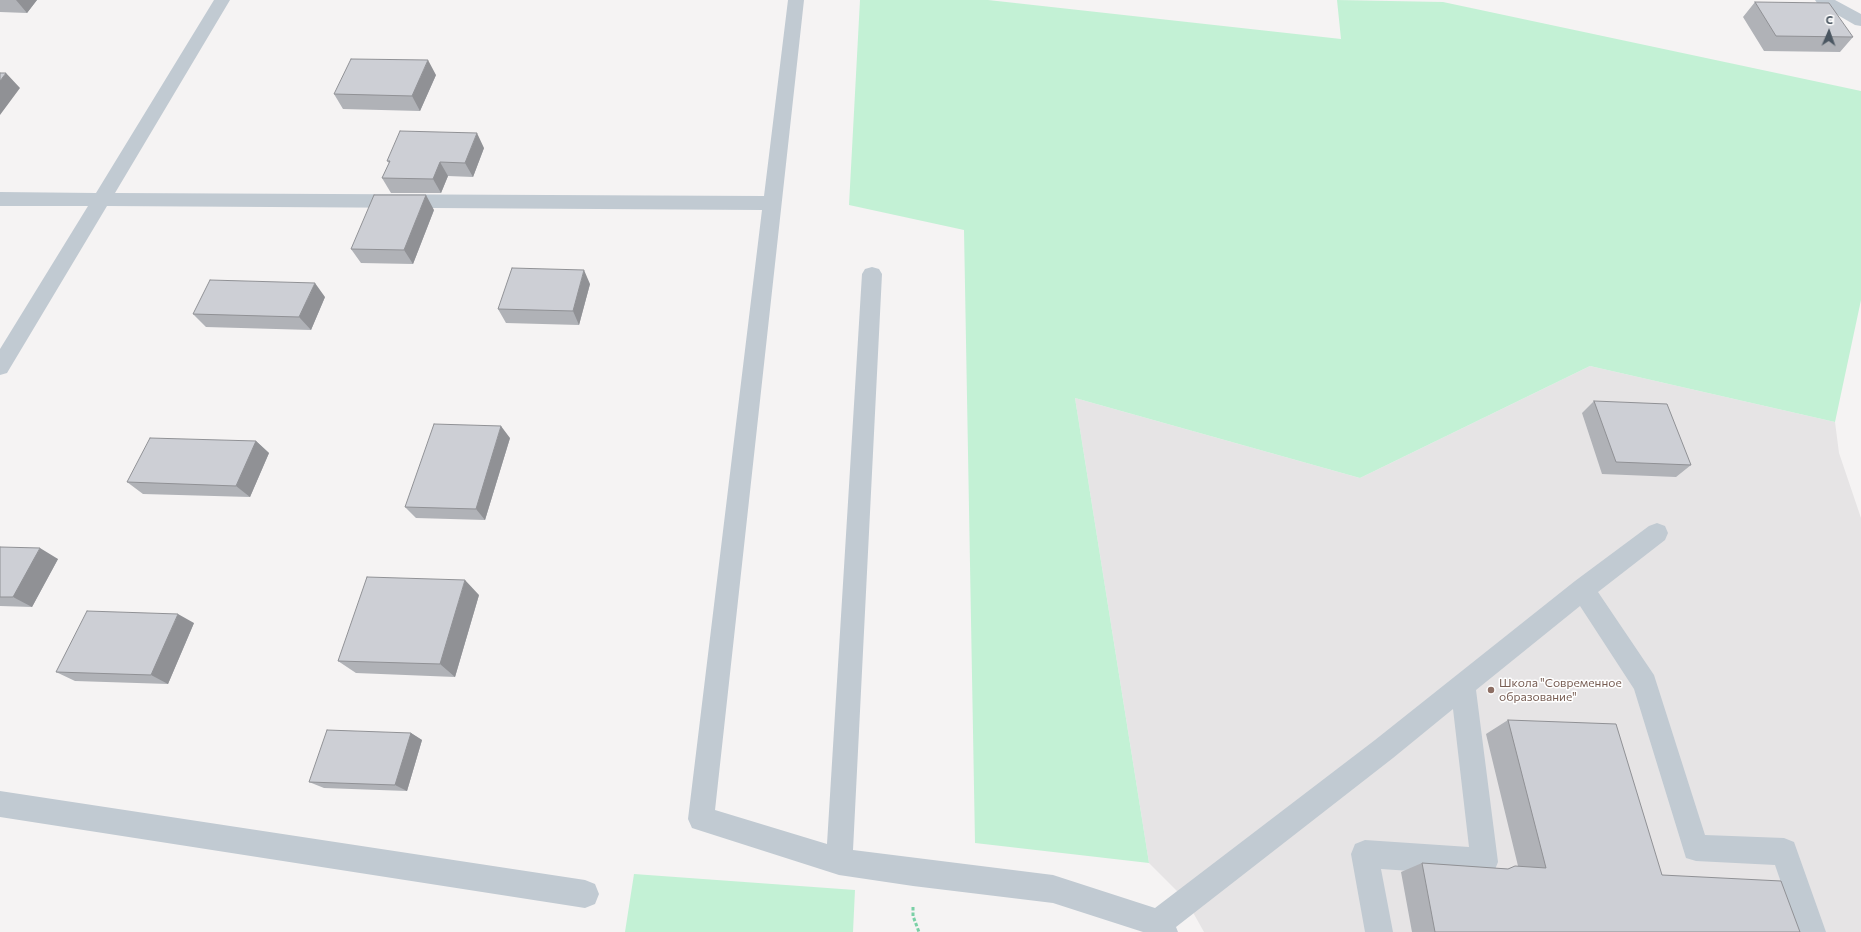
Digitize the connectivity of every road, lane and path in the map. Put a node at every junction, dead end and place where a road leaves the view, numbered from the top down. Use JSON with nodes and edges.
{"nodes":[{"id":1,"x":222,"y":0,"type":"edge"},
{"id":2,"x":796,"y":0,"type":"edge"},
{"id":3,"x":1823,"y":0,"type":"edge"},
{"id":4,"x":1861,"y":21,"type":"edge"},
{"id":5,"x":0,"y":199,"type":"edge"},
{"id":6,"x":102,"y":199,"type":"junction"},
{"id":7,"x":773,"y":203,"type":"junction"},
{"id":8,"x":872,"y":274,"type":"dead end"},
{"id":9,"x":0,"y":367,"type":"edge"},
{"id":10,"x":1657,"y":533,"type":"dead end"},
{"id":11,"x":1583,"y":589,"type":"junction"},
{"id":12,"x":1462,"y":685,"type":"junction"},
{"id":13,"x":0,"y":804,"type":"edge"},
{"id":14,"x":839,"y":861,"type":"junction"},
{"id":15,"x":585,"y":894,"type":"dead end"},
{"id":16,"x":1161,"y":927,"type":"edge"},
{"id":17,"x":1379,"y":932,"type":"edge"},
{"id":18,"x":1812,"y":932,"type":"edge"}],
"edges":[{"from":1,"to":6,"type":"street"},
{"from":2,"to":7,"type":"street"},
{"from":3,"to":4,"type":"street"},
{"from":5,"to":6,"type":"street"},
{"from":6,"to":7,"type":"street"},
{"from":6,"to":9,"type":"street"},
{"from":7,"to":14,"type":"street"},
{"from":8,"to":14,"type":"street"},
{"from":10,"to":11,"type":"street"},
{"from":11,"to":12,"type":"street"},
{"from":11,"to":18,"type":"street"},
{"from":12,"to":16,"type":"street"},
{"from":12,"to":17,"type":"street"},
{"from":13,"to":15,"type":"street"},
{"from":14,"to":16,"type":"street"}]}
